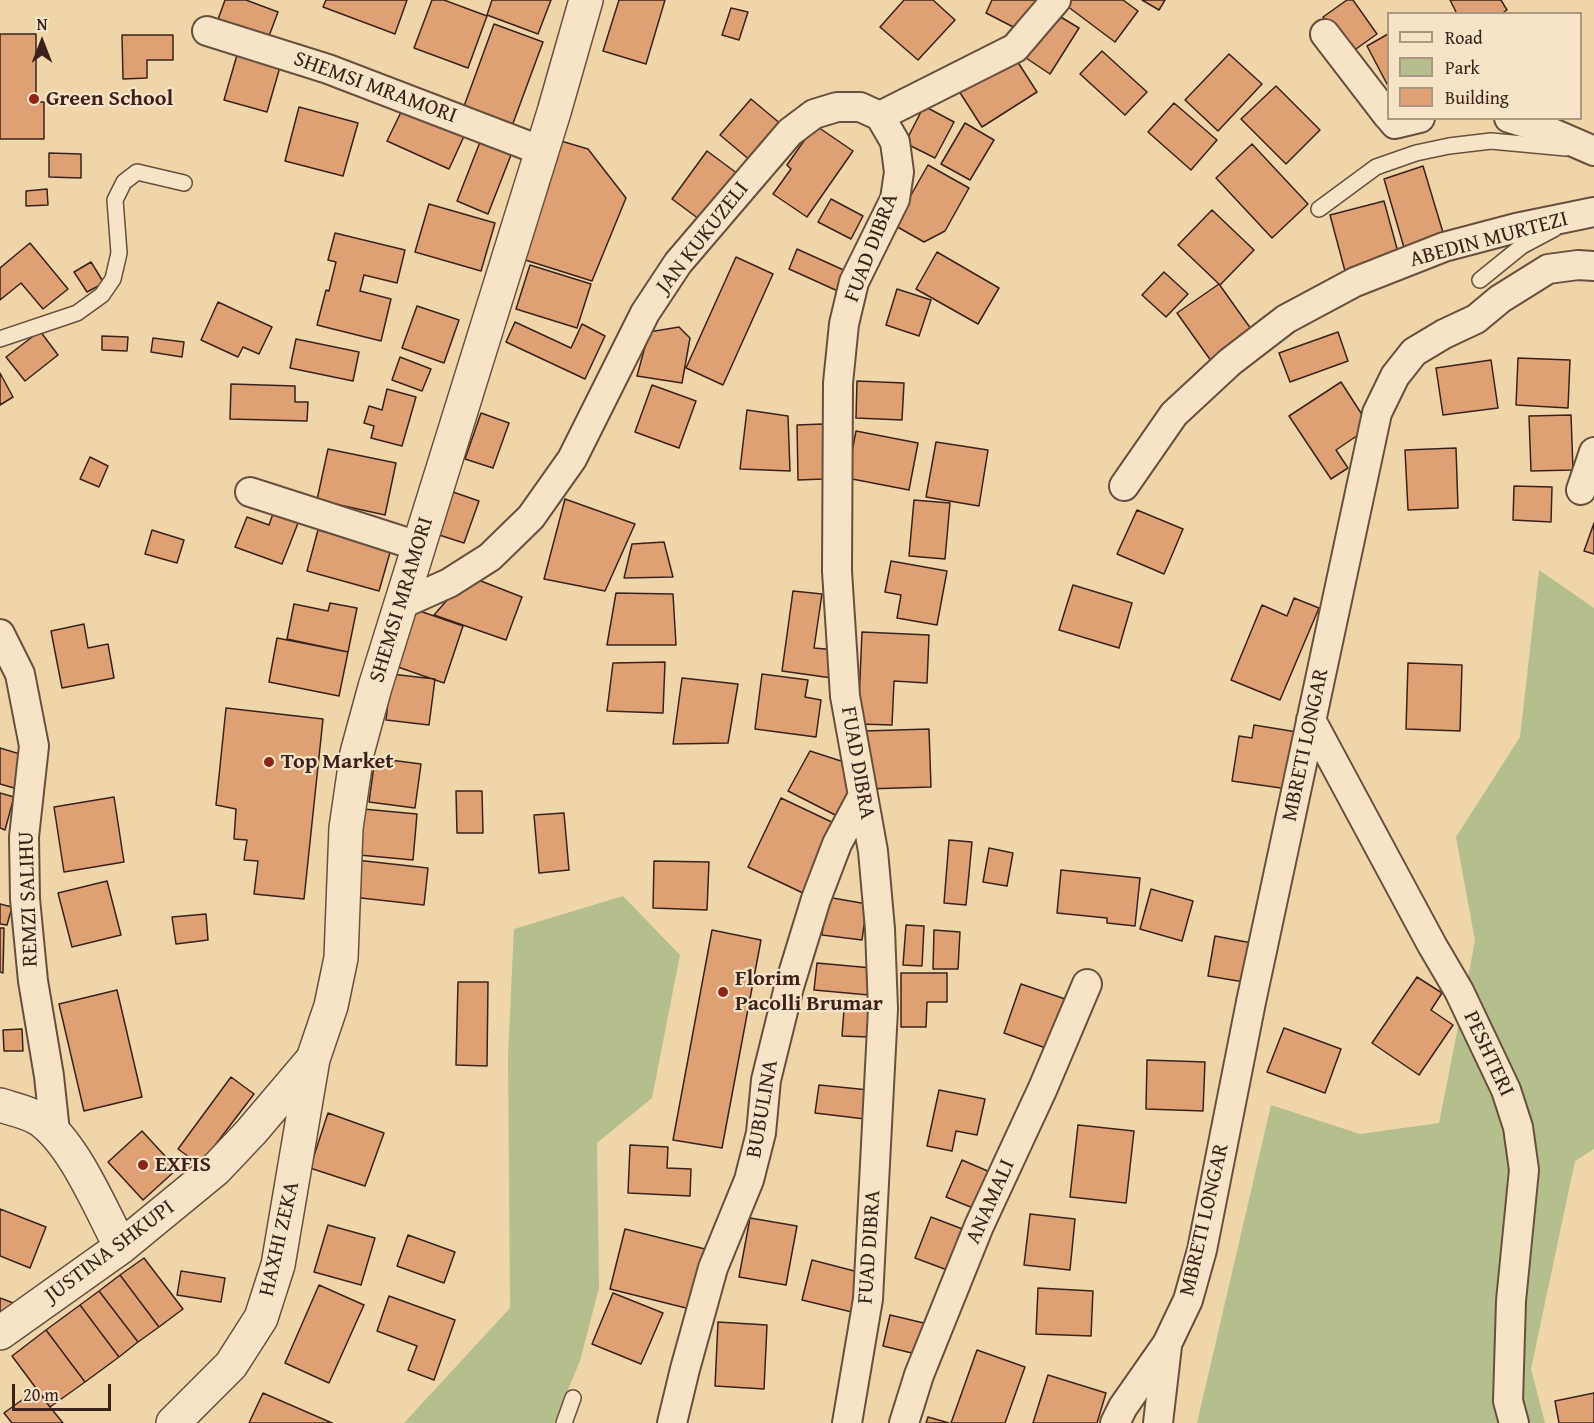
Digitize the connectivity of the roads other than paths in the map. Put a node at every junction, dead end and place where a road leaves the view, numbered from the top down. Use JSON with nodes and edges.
{"nodes":[{"id":1,"x":586,"y":0,"type":"edge"},
{"id":2,"x":1056,"y":0,"type":"edge"},
{"id":3,"x":207,"y":31,"type":"dead end"},
{"id":4,"x":1325,"y":34,"type":"dead end"},
{"id":5,"x":1387,"y":114,"type":"edge"},
{"id":6,"x":880,"y":116,"type":"junction"},
{"id":7,"x":1392,"y":120,"type":"edge"},
{"id":8,"x":1412,"y":120,"type":"edge"},
{"id":9,"x":1516,"y":120,"type":"edge"},
{"id":10,"x":542,"y":151,"type":"junction"},
{"id":11,"x":1593,"y":151,"type":"edge"},
{"id":12,"x":184,"y":183,"type":"dead end"},
{"id":13,"x":1320,"y":209,"type":"dead end"},
{"id":14,"x":1587,"y":214,"type":"edge"},
{"id":15,"x":1594,"y":245,"type":"edge"},
{"id":16,"x":1594,"y":266,"type":"edge"},
{"id":17,"x":1548,"y":270,"type":"junction"},
{"id":18,"x":1480,"y":280,"type":"dead end"},
{"id":19,"x":0,"y":339,"type":"edge"},
{"id":20,"x":1594,"y":452,"type":"edge"},
{"id":21,"x":1124,"y":486,"type":"dead end"},
{"id":22,"x":1581,"y":490,"type":"dead end"},
{"id":23,"x":250,"y":492,"type":"dead end"},
{"id":24,"x":418,"y":546,"type":"junction"},
{"id":25,"x":402,"y":604,"type":"junction"},
{"id":26,"x":0,"y":634,"type":"edge"},
{"id":27,"x":1311,"y":720,"type":"junction"},
{"id":28,"x":862,"y":797,"type":"junction"},
{"id":29,"x":1087,"y":984,"type":"dead end"},
{"id":30,"x":313,"y":1059,"type":"junction"},
{"id":31,"x":0,"y":1105,"type":"edge"},
{"id":32,"x":56,"y":1132,"type":"junction"},
{"id":33,"x":121,"y":1246,"type":"junction"},
{"id":34,"x":0,"y":1333,"type":"edge"},
{"id":35,"x":1167,"y":1344,"type":"junction"},
{"id":36,"x":573,"y":1398,"type":"dead end"},
{"id":37,"x":173,"y":1423,"type":"edge"},
{"id":38,"x":564,"y":1423,"type":"edge"},
{"id":39,"x":672,"y":1423,"type":"edge"},
{"id":40,"x":847,"y":1423,"type":"edge"},
{"id":41,"x":904,"y":1423,"type":"edge"},
{"id":42,"x":1115,"y":1423,"type":"edge"},
{"id":43,"x":1158,"y":1423,"type":"edge"},
{"id":44,"x":1514,"y":1423,"type":"edge"}],
"edges":[{"from":1,"to":10,"type":"street","name":"SHEMSI MRAMORI"},
{"from":2,"to":6,"type":"street"},
{"from":3,"to":10,"type":"street","name":"SHEMSI MRAMORI"},
{"from":4,"to":5,"type":"street"},
{"from":6,"to":25,"type":"street","name":"JAN KUKUZELI"},
{"from":6,"to":28,"type":"street","name":"FUAD DIBRA"},
{"from":7,"to":8,"type":"street"},
{"from":9,"to":11,"type":"street"},
{"from":10,"to":24,"type":"street","name":"SHEMSI MRAMORI"},
{"from":11,"to":13,"type":"lane"},
{"from":12,"to":19,"type":"lane"},
{"from":14,"to":18,"type":"lane","name":"ABEDIN MURTEZI"},
{"from":14,"to":21,"type":"street","name":"ABEDIN MURTEZI"},
{"from":15,"to":17,"type":"street","name":"ABEDIN MURTEZI"},
{"from":16,"to":17,"type":"street","name":"MBRETI LONGAR"},
{"from":17,"to":27,"type":"street","name":"MBRETI LONGAR"},
{"from":20,"to":22,"type":"street"},
{"from":23,"to":24,"type":"street"},
{"from":24,"to":25,"type":"street","name":"SHEMSI MRAMORI"},
{"from":25,"to":30,"type":"street","name":"SHEMSI MRAMORI"},
{"from":26,"to":32,"type":"street","name":"REMZI SALIHU"},
{"from":27,"to":35,"type":"street","name":"MBRETI LONGAR"},
{"from":27,"to":44,"type":"street","name":"PESHTERI"},
{"from":28,"to":39,"type":"street","name":"BUBULINA"},
{"from":28,"to":40,"type":"street","name":"FUAD DIBRA"},
{"from":29,"to":41,"type":"street","name":"ANAMALI"},
{"from":30,"to":33,"type":"street","name":"JUSTINA SHKUPI"},
{"from":30,"to":37,"type":"street","name":"HAXHI ZEKA"},
{"from":31,"to":32,"type":"street"},
{"from":32,"to":33,"type":"street"},
{"from":33,"to":34,"type":"street","name":"JUSTINA SHKUPI"},
{"from":35,"to":42,"type":"street","name":"MBRETI LONGAR"},
{"from":35,"to":43,"type":"street","name":"MBRETI LONGAR"},
{"from":36,"to":38,"type":"lane"}]}
